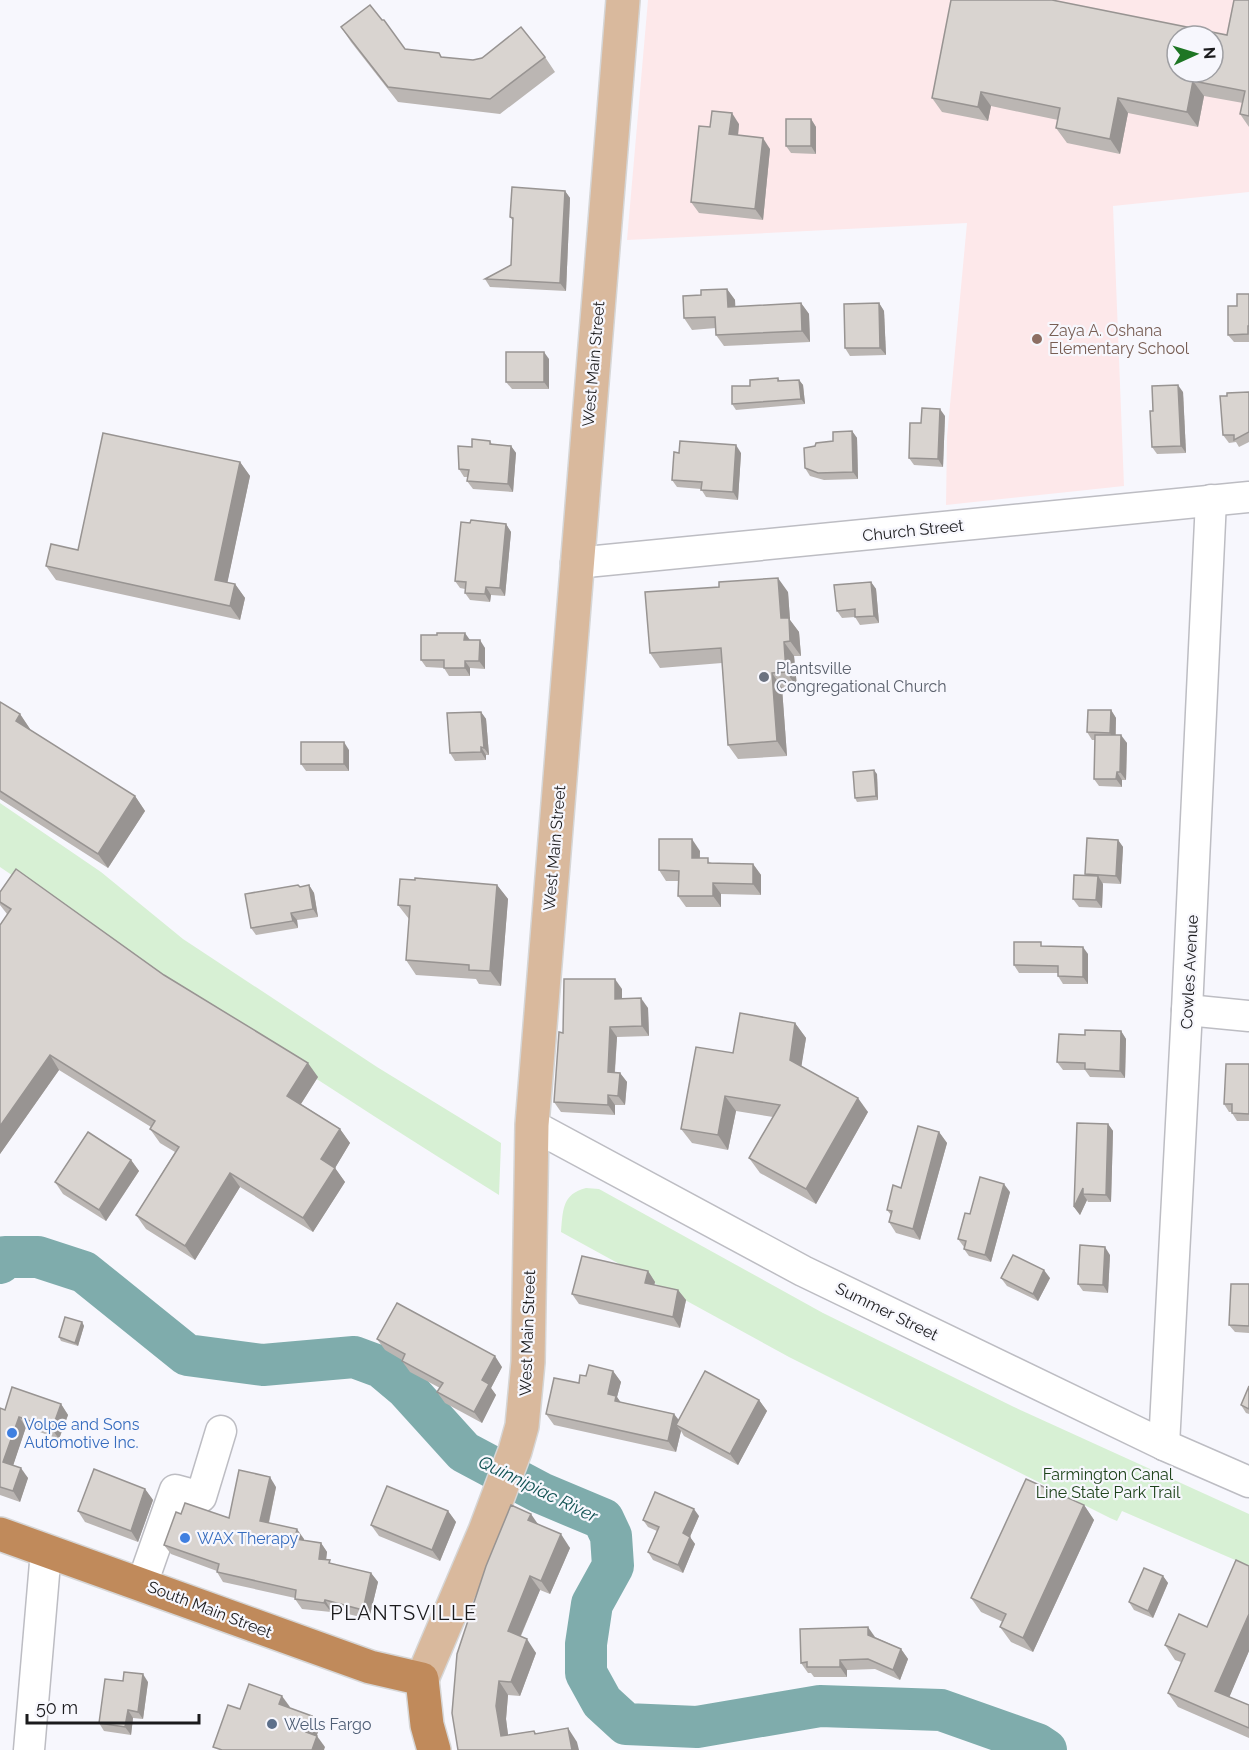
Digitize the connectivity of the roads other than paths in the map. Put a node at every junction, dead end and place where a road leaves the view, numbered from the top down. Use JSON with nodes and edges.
{"nodes":[{"id":1,"x":623,"y":0,"type":"edge"},
{"id":2,"x":1249,"y":497,"type":"edge"},
{"id":3,"x":1211,"y":500,"type":"junction"},
{"id":4,"x":576,"y":563,"type":"junction"},
{"id":5,"x":1187,"y":1010,"type":"junction"},
{"id":6,"x":1249,"y":1016,"type":"edge"},
{"id":7,"x":532,"y":1125,"type":"junction"},
{"id":8,"x":220,"y":1431,"type":"dead end"},
{"id":9,"x":1164,"y":1445,"type":"junction"},
{"id":10,"x":1249,"y":1482,"type":"edge"},
{"id":11,"x":0,"y":1534,"type":"edge"},
{"id":12,"x":46,"y":1551,"type":"junction"},
{"id":13,"x":142,"y":1584,"type":"junction"},
{"id":14,"x":422,"y":1679,"type":"junction"},
{"id":15,"x":29,"y":1750,"type":"edge"},
{"id":16,"x":434,"y":1750,"type":"edge"}],
"edges":[{"from":1,"to":4,"type":"main road","name":"West Main Street"},
{"from":2,"to":3,"type":"street","name":"Church Street"},
{"from":3,"to":4,"type":"street","name":"Church Street"},
{"from":3,"to":5,"type":"street","name":"Cowles Avenue"},
{"from":4,"to":7,"type":"main road","name":"West Main Street"},
{"from":5,"to":6,"type":"street"},
{"from":5,"to":9,"type":"street","name":"Cowles Avenue"},
{"from":7,"to":9,"type":"street","name":"Summer Street"},
{"from":7,"to":14,"type":"main road","name":"West Main Street"},
{"from":8,"to":13,"type":"street"},
{"from":9,"to":10,"type":"street","name":"Summer Street"},
{"from":11,"to":12,"type":"highway","name":"South Main Street"},
{"from":12,"to":13,"type":"highway","name":"South Main Street"},
{"from":12,"to":15,"type":"street"},
{"from":13,"to":14,"type":"highway","name":"South Main Street"},
{"from":14,"to":16,"type":"highway"}]}
